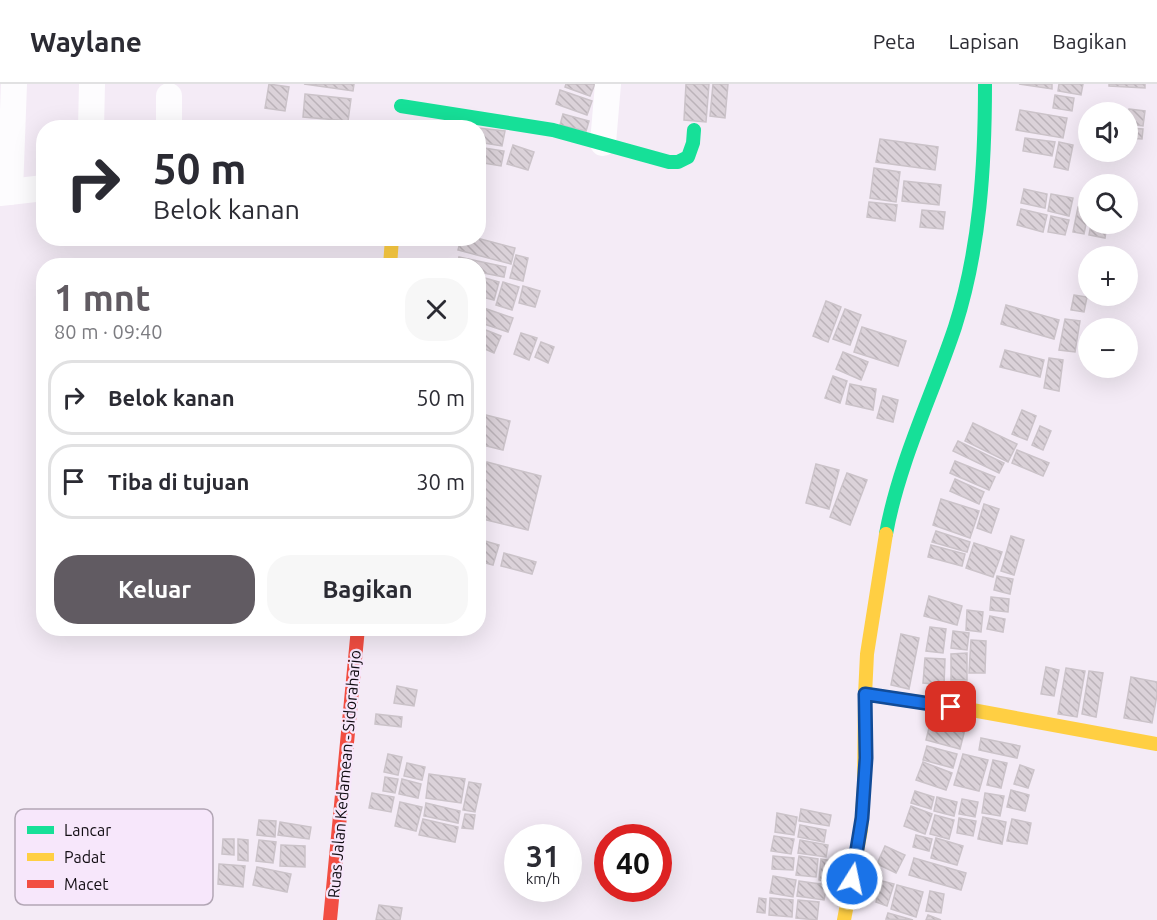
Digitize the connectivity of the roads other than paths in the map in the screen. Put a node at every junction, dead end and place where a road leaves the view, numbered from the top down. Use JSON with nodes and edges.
{"nodes":[{"id":1,"x":14,"y":84,"type":"edge"},
{"id":2,"x":92,"y":84,"type":"edge"},
{"id":3,"x":608,"y":84,"type":"edge"},
{"id":4,"x":985,"y":84,"type":"edge"},
{"id":5,"x":169,"y":96,"type":"dead end"},
{"id":6,"x":401,"y":106,"type":"dead end"},
{"id":7,"x":92,"y":120,"type":"edge"},
{"id":8,"x":169,"y":120,"type":"edge"},
{"id":9,"x":694,"y":130,"type":"dead end"},
{"id":10,"x":603,"y":143,"type":"junction"},
{"id":11,"x":36,"y":189,"type":"edge"},
{"id":12,"x":5,"y":193,"type":"edge"},
{"id":13,"x":357,"y":636,"type":"edge"},
{"id":14,"x":865,"y":694,"type":"junction"},
{"id":15,"x":1157,"y":744,"type":"edge"},
{"id":16,"x":330,"y":920,"type":"edge"},
{"id":17,"x":844,"y":920,"type":"edge"}],
"edges":[{"from":1,"to":12,"type":"street"},
{"from":2,"to":7,"type":"street"},
{"from":3,"to":10,"type":"street"},
{"from":4,"to":14,"type":"street"},
{"from":5,"to":8,"type":"street"},
{"from":6,"to":10,"type":"street"},
{"from":9,"to":10,"type":"street"},
{"from":11,"to":12,"type":"street"},
{"from":13,"to":16,"type":"street","name":"Ruas Jalan Kedamean - Sidoraharjo"},
{"from":14,"to":15,"type":"street"},
{"from":14,"to":17,"type":"street"}]}
